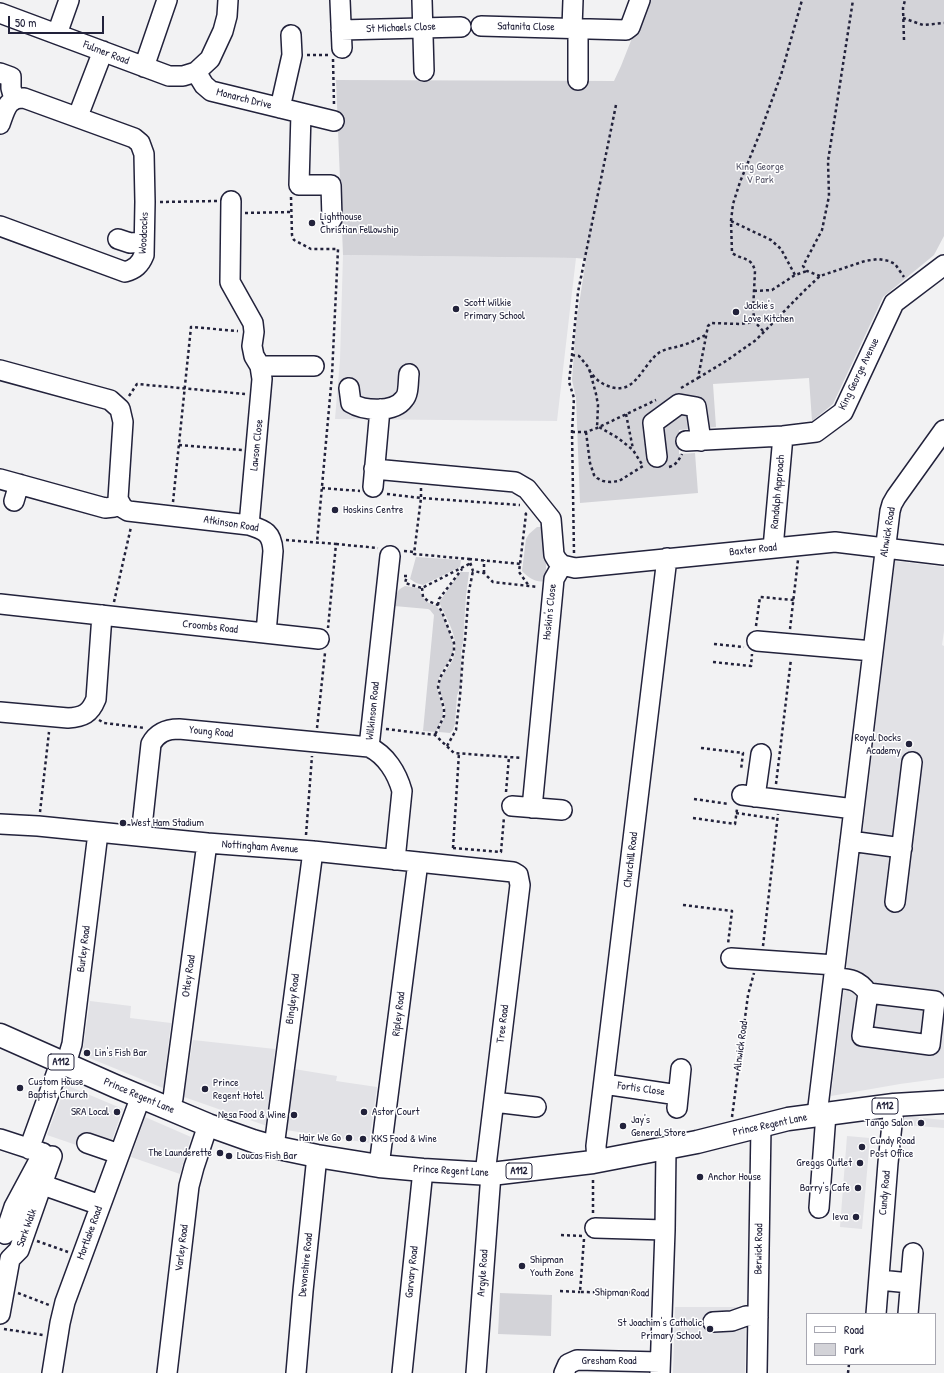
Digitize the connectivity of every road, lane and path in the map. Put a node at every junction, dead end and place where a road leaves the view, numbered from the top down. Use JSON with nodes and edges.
{"nodes":[{"id":1,"x":69,"y":0,"type":"edge"},
{"id":2,"x":167,"y":0,"type":"edge"},
{"id":3,"x":228,"y":0,"type":"edge"},
{"id":4,"x":340,"y":0,"type":"edge"},
{"id":5,"x":422,"y":0,"type":"edge"},
{"id":6,"x":573,"y":0,"type":"edge"},
{"id":7,"x":640,"y":0,"type":"edge"},
{"id":8,"x":802,"y":0,"type":"edge"},
{"id":9,"x":853,"y":0,"type":"edge"},
{"id":10,"x":905,"y":0,"type":"edge"},
{"id":11,"x":0,"y":13,"type":"edge"},
{"id":12,"x":903,"y":18,"type":"junction"},
{"id":13,"x":944,"y":23,"type":"edge"},
{"id":14,"x":481,"y":26,"type":"dead end"},
{"id":15,"x":461,"y":27,"type":"dead end"},
{"id":16,"x":423,"y":28,"type":"junction"},
{"id":17,"x":575,"y":28,"type":"junction"},
{"id":18,"x":56,"y":34,"type":"junction"},
{"id":19,"x":292,"y":35,"type":"dead end"},
{"id":20,"x":904,"y":40,"type":"dead end"},
{"id":21,"x":339,"y":44,"type":"junction"},
{"id":22,"x":103,"y":52,"type":"junction"},
{"id":23,"x":292,"y":55,"type":"junction"},
{"id":24,"x":144,"y":67,"type":"junction"},
{"id":25,"x":424,"y":71,"type":"dead end"},
{"id":26,"x":196,"y":72,"type":"junction"},
{"id":27,"x":0,"y":73,"type":"edge"},
{"id":28,"x":578,"y":80,"type":"dead end"},
{"id":29,"x":14,"y":99,"type":"junction"},
{"id":30,"x":616,"y":105,"type":"dead end"},
{"id":31,"x":280,"y":108,"type":"junction"},
{"id":32,"x":300,"y":113,"type":"junction"},
{"id":33,"x":78,"y":116,"type":"junction"},
{"id":34,"x":334,"y":122,"type":"joint"},
{"id":35,"x":0,"y":124,"type":"edge"},
{"id":36,"x":154,"y":202,"type":"dead end"},
{"id":37,"x":231,"y":207,"type":"junction"},
{"id":38,"x":291,"y":212,"type":"dead end"},
{"id":39,"x":332,"y":219,"type":"dead end"},
{"id":40,"x":731,"y":221,"type":"junction"},
{"id":41,"x":0,"y":226,"type":"edge"},
{"id":42,"x":292,"y":235,"type":"dead end"},
{"id":43,"x":118,"y":239,"type":"dead end"},
{"id":44,"x":144,"y":242,"type":"junction"},
{"id":45,"x":944,"y":265,"type":"edge"},
{"id":46,"x":807,"y":271,"type":"junction"},
{"id":47,"x":795,"y":275,"type":"junction"},
{"id":48,"x":820,"y":276,"type":"junction"},
{"id":49,"x":913,"y":289,"type":"junction"},
{"id":50,"x":754,"y":291,"type":"junction"},
{"id":51,"x":755,"y":322,"type":"junction"},
{"id":52,"x":763,"y":331,"type":"junction"},
{"id":53,"x":254,"y":332,"type":"junction"},
{"id":54,"x":706,"y":334,"type":"junction"},
{"id":55,"x":572,"y":354,"type":"junction"},
{"id":56,"x":260,"y":366,"type":"junction"},
{"id":57,"x":314,"y":366,"type":"dead end"},
{"id":58,"x":0,"y":370,"type":"edge"},
{"id":59,"x":589,"y":370,"type":"junction"},
{"id":60,"x":409,"y":374,"type":"dead end"},
{"id":61,"x":698,"y":378,"type":"junction"},
{"id":62,"x":185,"y":388,"type":"junction"},
{"id":63,"x":349,"y":388,"type":"dead end"},
{"id":64,"x":675,"y":391,"type":"dead end"},
{"id":65,"x":262,"y":396,"type":"junction"},
{"id":66,"x":661,"y":397,"type":"dead end"},
{"id":67,"x":120,"y":409,"type":"junction"},
{"id":68,"x":379,"y":414,"type":"junction"},
{"id":69,"x":626,"y":414,"type":"junction"},
{"id":70,"x":598,"y":428,"type":"junction"},
{"id":71,"x":944,"y":430,"type":"edge"},
{"id":72,"x":572,"y":432,"type":"junction"},
{"id":73,"x":586,"y":432,"type":"junction"},
{"id":74,"x":782,"y":436,"type":"junction"},
{"id":75,"x":179,"y":445,"type":"junction"},
{"id":76,"x":633,"y":450,"type":"junction"},
{"id":77,"x":249,"y":451,"type":"junction"},
{"id":78,"x":658,"y":457,"type":"dead end"},
{"id":79,"x":0,"y":480,"type":"edge"},
{"id":80,"x":375,"y":485,"type":"junction"},
{"id":81,"x":322,"y":488,"type":"junction"},
{"id":82,"x":421,"y":498,"type":"junction"},
{"id":83,"x":119,"y":503,"type":"junction"},
{"id":84,"x":519,"y":505,"type":"junction"},
{"id":85,"x":542,"y":506,"type":"junction"},
{"id":86,"x":172,"y":516,"type":"junction"},
{"id":87,"x":249,"y":525,"type":"junction"},
{"id":88,"x":129,"y":536,"type":"dead end"},
{"id":89,"x":271,"y":539,"type":"junction"},
{"id":90,"x":336,"y":544,"type":"dead end"},
{"id":91,"x":800,"y":546,"type":"junction"},
{"id":92,"x":773,"y":548,"type":"junction"},
{"id":93,"x":885,"y":548,"type":"junction"},
{"id":94,"x":414,"y":552,"type":"junction"},
{"id":95,"x":944,"y":555,"type":"edge"},
{"id":96,"x":667,"y":558,"type":"junction"},
{"id":97,"x":469,"y":559,"type":"junction"},
{"id":98,"x":484,"y":560,"type":"junction"},
{"id":99,"x":393,"y":561,"type":"junction"},
{"id":100,"x":470,"y":563,"type":"junction"},
{"id":101,"x":521,"y":564,"type":"junction"},
{"id":102,"x":568,"y":566,"type":"junction"},
{"id":103,"x":462,"y":568,"type":"junction"},
{"id":104,"x":473,"y":571,"type":"junction"},
{"id":105,"x":484,"y":573,"type":"junction"},
{"id":106,"x":529,"y":586,"type":"junction"},
{"id":107,"x":422,"y":588,"type":"junction"},
{"id":108,"x":553,"y":589,"type":"junction"},
{"id":109,"x":760,"y":596,"type":"dead end"},
{"id":110,"x":115,"y":597,"type":"dead end"},
{"id":111,"x":4,"y":599,"type":"edge"},
{"id":112,"x":794,"y":600,"type":"junction"},
{"id":113,"x":438,"y":605,"type":"junction"},
{"id":114,"x":102,"y":616,"type":"junction"},
{"id":115,"x":266,"y":633,"type":"junction"},
{"id":116,"x":319,"y":639,"type":"dead end"},
{"id":117,"x":790,"y":643,"type":"junction"},
{"id":118,"x":714,"y":644,"type":"dead end"},
{"id":119,"x":751,"y":644,"type":"joint"},
{"id":120,"x":873,"y":651,"type":"junction"},
{"id":121,"x":713,"y":662,"type":"dead end"},
{"id":122,"x":751,"y":666,"type":"dead end"},
{"id":123,"x":0,"y":712,"type":"edge"},
{"id":124,"x":87,"y":713,"type":"junction"},
{"id":125,"x":51,"y":717,"type":"junction"},
{"id":126,"x":371,"y":728,"type":"junction"},
{"id":127,"x":163,"y":731,"type":"junction"},
{"id":128,"x":435,"y":735,"type":"junction"},
{"id":129,"x":370,"y":746,"type":"junction"},
{"id":130,"x":447,"y":746,"type":"junction"},
{"id":131,"x":701,"y":748,"type":"dead end"},
{"id":132,"x":459,"y":753,"type":"junction"},
{"id":133,"x":752,"y":753,"type":"joint"},
{"id":134,"x":509,"y":757,"type":"junction"},
{"id":135,"x":536,"y":759,"type":"junction"},
{"id":136,"x":312,"y":762,"type":"dead end"},
{"id":137,"x":912,"y":762,"type":"dead end"},
{"id":138,"x":742,"y":798,"type":"junction"},
{"id":139,"x":694,"y":799,"type":"dead end"},
{"id":140,"x":777,"y":799,"type":"junction"},
{"id":141,"x":507,"y":806,"type":"junction"},
{"id":142,"x":532,"y":808,"type":"junction"},
{"id":143,"x":854,"y":809,"type":"junction"},
{"id":144,"x":562,"y":810,"type":"dead end"},
{"id":145,"x":736,"y":814,"type":"dead end"},
{"id":146,"x":693,"y":818,"type":"dead end"},
{"id":147,"x":778,"y":819,"type":"junction"},
{"id":148,"x":0,"y":824,"type":"edge"},
{"id":149,"x":735,"y":824,"type":"dead end"},
{"id":150,"x":38,"y":826,"type":"junction"},
{"id":151,"x":306,"y":828,"type":"dead end"},
{"id":152,"x":98,"y":833,"type":"junction"},
{"id":153,"x":142,"y":836,"type":"junction"},
{"id":154,"x":850,"y":841,"type":"junction"},
{"id":155,"x":207,"y":843,"type":"junction"},
{"id":156,"x":453,"y":848,"type":"junction"},
{"id":157,"x":902,"y":848,"type":"junction"},
{"id":158,"x":313,"y":851,"type":"junction"},
{"id":159,"x":395,"y":860,"type":"junction"},
{"id":160,"x":418,"y":862,"type":"junction"},
{"id":161,"x":479,"y":869,"type":"junction"},
{"id":162,"x":518,"y":875,"type":"joint"},
{"id":163,"x":896,"y":902,"type":"dead end"},
{"id":164,"x":683,"y":905,"type":"dead end"},
{"id":165,"x":731,"y":958,"type":"joint"},
{"id":166,"x":759,"y":960,"type":"junction"},
{"id":167,"x":834,"y":972,"type":"junction"},
{"id":168,"x":868,"y":993,"type":"dead end"},
{"id":169,"x":0,"y":1035,"type":"edge"},
{"id":170,"x":62,"y":1063,"type":"junction"},
{"id":171,"x":681,"y":1069,"type":"dead end"},
{"id":172,"x":604,"y":1084,"type":"junction"},
{"id":173,"x":141,"y":1096,"type":"junction"},
{"id":174,"x":494,"y":1102,"type":"junction"},
{"id":175,"x":944,"y":1102,"type":"edge"},
{"id":176,"x":894,"y":1105,"type":"junction"},
{"id":177,"x":536,"y":1107,"type":"dead end"},
{"id":178,"x":169,"y":1108,"type":"junction"},
{"id":179,"x":822,"y":1114,"type":"junction"},
{"id":180,"x":208,"y":1125,"type":"junction"},
{"id":181,"x":761,"y":1126,"type":"junction"},
{"id":182,"x":730,"y":1133,"type":"junction"},
{"id":183,"x":0,"y":1139,"type":"edge"},
{"id":184,"x":87,"y":1143,"type":"dead end"},
{"id":185,"x":274,"y":1147,"type":"junction"},
{"id":186,"x":666,"y":1148,"type":"junction"},
{"id":187,"x":44,"y":1153,"type":"junction"},
{"id":188,"x":119,"y":1154,"type":"junction"},
{"id":189,"x":317,"y":1156,"type":"junction"},
{"id":190,"x":595,"y":1162,"type":"junction"},
{"id":191,"x":379,"y":1166,"type":"junction"},
{"id":192,"x":422,"y":1170,"type":"junction"},
{"id":193,"x":488,"y":1174,"type":"junction"},
{"id":194,"x":46,"y":1186,"type":"dead end"},
{"id":195,"x":100,"y":1205,"type":"junction"},
{"id":196,"x":819,"y":1208,"type":"dead end"},
{"id":197,"x":594,"y":1223,"type":"joint"},
{"id":198,"x":665,"y":1230,"type":"junction"},
{"id":199,"x":5,"y":1234,"type":"dead end"},
{"id":200,"x":561,"y":1235,"type":"dead end"},
{"id":201,"x":24,"y":1236,"type":"junction"},
{"id":202,"x":913,"y":1253,"type":"dead end"},
{"id":203,"x":82,"y":1257,"type":"junction"},
{"id":204,"x":878,"y":1280,"type":"junction"},
{"id":205,"x":910,"y":1283,"type":"junction"},
{"id":206,"x":560,"y":1291,"type":"dead end"},
{"id":207,"x":580,"y":1292,"type":"junction"},
{"id":208,"x":663,"y":1294,"type":"junction"},
{"id":209,"x":2,"y":1299,"type":"edge"},
{"id":210,"x":63,"y":1310,"type":"junction"},
{"id":211,"x":876,"y":1313,"type":"edge"},
{"id":212,"x":908,"y":1313,"type":"edge"},
{"id":213,"x":758,"y":1317,"type":"junction"},
{"id":214,"x":713,"y":1322,"type":"dead end"},
{"id":215,"x":0,"y":1328,"type":"edge"},
{"id":216,"x":58,"y":1337,"type":"junction"},
{"id":217,"x":660,"y":1367,"type":"edge"},
{"id":218,"x":52,"y":1373,"type":"edge"},
{"id":219,"x":167,"y":1373,"type":"edge"},
{"id":220,"x":296,"y":1373,"type":"edge"},
{"id":221,"x":402,"y":1373,"type":"edge"},
{"id":222,"x":476,"y":1373,"type":"edge"},
{"id":223,"x":564,"y":1373,"type":"edge"},
{"id":224,"x":757,"y":1373,"type":"edge"}],
"edges":[{"from":1,"to":18,"type":"street"},
{"from":2,"to":24,"type":"street","name":"Fulmer Road"},
{"from":3,"to":26,"type":"street"},
{"from":4,"to":21,"type":"street"},
{"from":5,"to":16,"type":"street"},
{"from":6,"to":17,"type":"street"},
{"from":7,"to":17,"type":"street","name":"Satanita Close"},
{"from":8,"to":40,"type":"path"},
{"from":9,"to":46,"type":"path"},
{"from":10,"to":12,"type":"path"},
{"from":11,"to":18,"type":"street","name":"Fulmer Road"},
{"from":12,"to":13,"type":"path"},
{"from":12,"to":20,"type":"path"},
{"from":14,"to":17,"type":"street","name":"Satanita Close"},
{"from":15,"to":16,"type":"street","name":"St Michaels Close"},
{"from":16,"to":21,"type":"street","name":"St Michaels Close"},
{"from":16,"to":25,"type":"street"},
{"from":17,"to":28,"type":"street"},
{"from":18,"to":22,"type":"street","name":"Fulmer Road"},
{"from":19,"to":23,"type":"street"},
{"from":21,"to":23,"type":"path"},
{"from":21,"to":34,"type":"path"},
{"from":22,"to":24,"type":"street","name":"Fulmer Road"},
{"from":22,"to":33,"type":"street"},
{"from":23,"to":31,"type":"street"},
{"from":24,"to":26,"type":"street","name":"Fulmer Road"},
{"from":26,"to":31,"type":"street","name":"Monarch Drive"},
{"from":27,"to":29,"type":"street"},
{"from":29,"to":33,"type":"street","name":"Woodcocks"},
{"from":29,"to":35,"type":"street"},
{"from":30,"to":55,"type":"path"},
{"from":31,"to":32,"type":"street","name":"Monarch Drive"},
{"from":32,"to":34,"type":"street","name":"Monarch Drive"},
{"from":32,"to":39,"type":"street"},
{"from":33,"to":44,"type":"street","name":"Woodcocks"},
{"from":36,"to":37,"type":"path"},
{"from":37,"to":38,"type":"path"},
{"from":37,"to":53,"type":"street","name":"Lawson Close"},
{"from":40,"to":47,"type":"path"},
{"from":40,"to":50,"type":"path"},
{"from":41,"to":44,"type":"street","name":"Woodcocks"},
{"from":42,"to":81,"type":"path"},
{"from":43,"to":44,"type":"street"},
{"from":45,"to":49,"type":"street","name":"King George Avenue"},
{"from":46,"to":47,"type":"path"},
{"from":46,"to":48,"type":"path"},
{"from":47,"to":50,"type":"path"},
{"from":48,"to":49,"type":"path"},
{"from":48,"to":52,"type":"path"},
{"from":49,"to":74,"type":"street","name":"King George Avenue"},
{"from":50,"to":51,"type":"path"},
{"from":51,"to":52,"type":"path"},
{"from":51,"to":54,"type":"path"},
{"from":52,"to":61,"type":"path"},
{"from":53,"to":56,"type":"street","name":"Lawson Close"},
{"from":53,"to":62,"type":"path"},
{"from":54,"to":59,"type":"path"},
{"from":54,"to":61,"type":"path"},
{"from":55,"to":59,"type":"path"},
{"from":55,"to":72,"type":"path"},
{"from":56,"to":57,"type":"street"},
{"from":56,"to":65,"type":"street","name":"Lawson Close"},
{"from":58,"to":67,"type":"street"},
{"from":59,"to":70,"type":"path"},
{"from":60,"to":68,"type":"street"},
{"from":61,"to":64,"type":"path"},
{"from":62,"to":65,"type":"path"},
{"from":62,"to":67,"type":"path"},
{"from":62,"to":75,"type":"path"},
{"from":63,"to":68,"type":"street"},
{"from":65,"to":77,"type":"street","name":"Lawson Close"},
{"from":66,"to":69,"type":"path"},
{"from":67,"to":83,"type":"street"},
{"from":68,"to":80,"type":"street"},
{"from":69,"to":70,"type":"path"},
{"from":69,"to":76,"type":"path"},
{"from":70,"to":73,"type":"path"},
{"from":70,"to":76,"type":"path"},
{"from":71,"to":93,"type":"street","name":"Alnwick Road"},
{"from":72,"to":73,"type":"path"},
{"from":72,"to":102,"type":"path"},
{"from":73,"to":76,"type":"path"},
{"from":74,"to":78,"type":"street","name":"King George Avenue"},
{"from":74,"to":92,"type":"street","name":"Randolph Approach"},
{"from":75,"to":77,"type":"path"},
{"from":75,"to":86,"type":"path"},
{"from":77,"to":87,"type":"street","name":"Lawson Close"},
{"from":79,"to":83,"type":"street"},
{"from":80,"to":81,"type":"path"},
{"from":80,"to":82,"type":"path"},
{"from":80,"to":85,"type":"street"},
{"from":81,"to":89,"type":"path"},
{"from":82,"to":84,"type":"path"},
{"from":82,"to":94,"type":"path"},
{"from":83,"to":86,"type":"street","name":"Atkinson Road"},
{"from":84,"to":85,"type":"path"},
{"from":84,"to":101,"type":"path"},
{"from":85,"to":102,"type":"street"},
{"from":86,"to":87,"type":"street","name":"Atkinson Road"},
{"from":87,"to":89,"type":"street","name":"Atkinson Road"},
{"from":88,"to":110,"type":"path"},
{"from":89,"to":115,"type":"street","name":"Atkinson Road"},
{"from":90,"to":99,"type":"path"},
{"from":91,"to":92,"type":"street","name":"Baxter Road"},
{"from":91,"to":93,"type":"street","name":"Baxter Road"},
{"from":91,"to":112,"type":"path","name":"Alnwick Road"},
{"from":92,"to":96,"type":"street","name":"Baxter Road"},
{"from":93,"to":95,"type":"street","name":"Baxter Road"},
{"from":93,"to":120,"type":"street","name":"Alnwick Road"},
{"from":94,"to":97,"type":"path"},
{"from":94,"to":99,"type":"path"},
{"from":96,"to":102,"type":"street","name":"Baxter Road"},
{"from":96,"to":172,"type":"street","name":"Churchill Road"},
{"from":97,"to":98,"type":"path"},
{"from":97,"to":100,"type":"path"},
{"from":98,"to":101,"type":"path"},
{"from":98,"to":105,"type":"path"},
{"from":99,"to":107,"type":"path"},
{"from":99,"to":126,"type":"street","name":"Wilkinson Road"},
{"from":100,"to":103,"type":"path"},
{"from":100,"to":104,"type":"path"},
{"from":101,"to":106,"type":"path"},
{"from":102,"to":108,"type":"street","name":"Hoskin's Close"},
{"from":103,"to":107,"type":"path"},
{"from":103,"to":113,"type":"path"},
{"from":104,"to":105,"type":"path"},
{"from":104,"to":130,"type":"path"},
{"from":105,"to":106,"type":"path"},
{"from":106,"to":108,"type":"path"},
{"from":107,"to":113,"type":"path"},
{"from":108,"to":135,"type":"street","name":"Hoskin's Close"},
{"from":109,"to":112,"type":"path"},
{"from":111,"to":114,"type":"street","name":"Croombs Road"},
{"from":112,"to":117,"type":"path","name":"Alnwick Road"},
{"from":113,"to":128,"type":"path"},
{"from":114,"to":115,"type":"street","name":"Croombs Road"},
{"from":114,"to":124,"type":"street"},
{"from":115,"to":116,"type":"street","name":"Croombs Road"},
{"from":117,"to":119,"type":"street"},
{"from":117,"to":120,"type":"street"},
{"from":117,"to":140,"type":"path","name":"Alnwick Road"},
{"from":118,"to":119,"type":"path"},
{"from":120,"to":143,"type":"street","name":"Alnwick Road"},
{"from":121,"to":122,"type":"path"},
{"from":123,"to":125,"type":"street"},
{"from":124,"to":125,"type":"street"},
{"from":124,"to":127,"type":"path"},
{"from":125,"to":150,"type":"path"},
{"from":126,"to":128,"type":"path"},
{"from":126,"to":129,"type":"street","name":"Wilkinson Road"},
{"from":127,"to":129,"type":"street","name":"Young Road"},
{"from":127,"to":153,"type":"street"},
{"from":128,"to":130,"type":"path"},
{"from":129,"to":159,"type":"street","name":"Wilkinson Road"},
{"from":130,"to":132,"type":"path"},
{"from":131,"to":133,"type":"path"},
{"from":132,"to":134,"type":"path"},
{"from":132,"to":156,"type":"path"},
{"from":133,"to":138,"type":"street"},
{"from":134,"to":135,"type":"path"},
{"from":134,"to":141,"type":"path"},
{"from":135,"to":142,"type":"street","name":"Hoskin's Close"},
{"from":136,"to":151,"type":"path"},
{"from":137,"to":157,"type":"street"},
{"from":138,"to":139,"type":"path"},
{"from":138,"to":140,"type":"street"},
{"from":140,"to":143,"type":"street"},
{"from":140,"to":147,"type":"path","name":"Alnwick Road"},
{"from":141,"to":142,"type":"street"},
{"from":141,"to":156,"type":"path"},
{"from":142,"to":144,"type":"street"},
{"from":143,"to":154,"type":"street","name":"Alnwick Road"},
{"from":145,"to":147,"type":"path"},
{"from":146,"to":149,"type":"path"},
{"from":147,"to":166,"type":"path","name":"Alnwick Road"},
{"from":148,"to":150,"type":"street","name":"Nottingham Avenue"},
{"from":150,"to":152,"type":"street","name":"Nottingham Avenue"},
{"from":152,"to":153,"type":"street","name":"Nottingham Avenue"},
{"from":152,"to":170,"type":"street","name":"Burley Road"},
{"from":153,"to":155,"type":"street","name":"Nottingham Avenue"},
{"from":154,"to":157,"type":"street"},
{"from":154,"to":167,"type":"street","name":"Alnwick Road"},
{"from":155,"to":158,"type":"street","name":"Nottingham Avenue"},
{"from":155,"to":178,"type":"street","name":"Otley Road"},
{"from":156,"to":161,"type":"path"},
{"from":157,"to":163,"type":"street"},
{"from":158,"to":159,"type":"street","name":"Nottingham Avenue"},
{"from":158,"to":185,"type":"street","name":"Bingley Road"},
{"from":159,"to":160,"type":"street","name":"Nottingham Avenue"},
{"from":160,"to":161,"type":"street","name":"Nottingham Avenue"},
{"from":160,"to":191,"type":"street","name":"Ripley Road"},
{"from":161,"to":162,"type":"street","name":"Nottingham Avenue"},
{"from":162,"to":174,"type":"street","name":"Tree Road"},
{"from":164,"to":165,"type":"path"},
{"from":165,"to":166,"type":"street"},
{"from":166,"to":167,"type":"street"},
{"from":166,"to":182,"type":"path","name":"Alnwick Road"},
{"from":167,"to":168,"type":"street"},
{"from":167,"to":179,"type":"street","name":"Alnwick Road"},
{"from":169,"to":170,"type":"main road","name":"Prince Regent Lane","number":"A112"},
{"from":170,"to":173,"type":"main road","name":"Prince Regent Lane","number":"A112"},
{"from":170,"to":187,"type":"street","name":"Burley Road"},
{"from":171,"to":172,"type":"street","name":"Fortis Close"},
{"from":172,"to":190,"type":"street","name":"Churchill Road"},
{"from":173,"to":178,"type":"main road","name":"Prince Regent Lane","number":"A112"},
{"from":173,"to":188,"type":"street","name":"Mortlake Road"},
{"from":174,"to":177,"type":"street"},
{"from":174,"to":193,"type":"street","name":"Tree Road"},
{"from":175,"to":176,"type":"main road","name":"Prince Regent Lane","number":"A112"},
{"from":176,"to":179,"type":"main road","name":"Prince Regent Lane","number":"A112"},
{"from":176,"to":204,"type":"street","name":"Cundy Road"},
{"from":178,"to":180,"type":"main road","name":"Prince Regent Lane","number":"A112"},
{"from":179,"to":181,"type":"main road","name":"Prince Regent Lane","number":"A112"},
{"from":179,"to":196,"type":"street","name":"Alnwick Road"},
{"from":180,"to":185,"type":"main road","name":"Prince Regent Lane","number":"A112"},
{"from":180,"to":219,"type":"street","name":"Varley Road"},
{"from":181,"to":182,"type":"main road","name":"Prince Regent Lane","number":"A112"},
{"from":181,"to":213,"type":"street","name":"Berwick Road"},
{"from":182,"to":186,"type":"main road","name":"Prince Regent Lane","number":"A112"},
{"from":183,"to":187,"type":"street"},
{"from":184,"to":188,"type":"street"},
{"from":185,"to":189,"type":"main road","name":"Prince Regent Lane","number":"A112"},
{"from":186,"to":190,"type":"main road","name":"Prince Regent Lane","number":"A112"},
{"from":186,"to":198,"type":"street","name":"Shipman Road"},
{"from":187,"to":199,"type":"street"},
{"from":187,"to":201,"type":"street","name":"Sark Walk"},
{"from":188,"to":195,"type":"street","name":"Mortlake Road"},
{"from":189,"to":191,"type":"main road","name":"Prince Regent Lane","number":"A112"},
{"from":189,"to":220,"type":"street","name":"Devonshire Road"},
{"from":190,"to":193,"type":"main road","name":"Prince Regent Lane","number":"A112"},
{"from":190,"to":197,"type":"path"},
{"from":191,"to":192,"type":"main road","name":"Prince Regent Lane","number":"A112"},
{"from":192,"to":193,"type":"main road","name":"Prince Regent Lane","number":"A112"},
{"from":192,"to":221,"type":"street","name":"Garvary Road"},
{"from":193,"to":222,"type":"street","name":"Argyle Road"},
{"from":194,"to":195,"type":"street"},
{"from":195,"to":203,"type":"street","name":"Mortlake Road"},
{"from":197,"to":198,"type":"street"},
{"from":198,"to":208,"type":"street","name":"Shipman Road"},
{"from":200,"to":207,"type":"path","name":"Shipman Road"},
{"from":201,"to":203,"type":"path"},
{"from":201,"to":209,"type":"street","name":"Sark Walk"},
{"from":202,"to":205,"type":"street"},
{"from":203,"to":210,"type":"street","name":"Mortlake Road"},
{"from":204,"to":205,"type":"street"},
{"from":204,"to":211,"type":"street","name":"Cundy Road"},
{"from":205,"to":212,"type":"street"},
{"from":206,"to":207,"type":"path","name":"Shipman Road"},
{"from":207,"to":208,"type":"path","name":"Shipman Road"},
{"from":208,"to":217,"type":"street","name":"Shipman Road"},
{"from":209,"to":210,"type":"path"},
{"from":210,"to":216,"type":"street","name":"Mortlake Road"},
{"from":213,"to":214,"type":"street"},
{"from":213,"to":224,"type":"street","name":"Berwick Road"},
{"from":215,"to":216,"type":"path"},
{"from":216,"to":218,"type":"street","name":"Mortlake Road"},
{"from":217,"to":223,"type":"street","name":"Gresham Road"}]}
